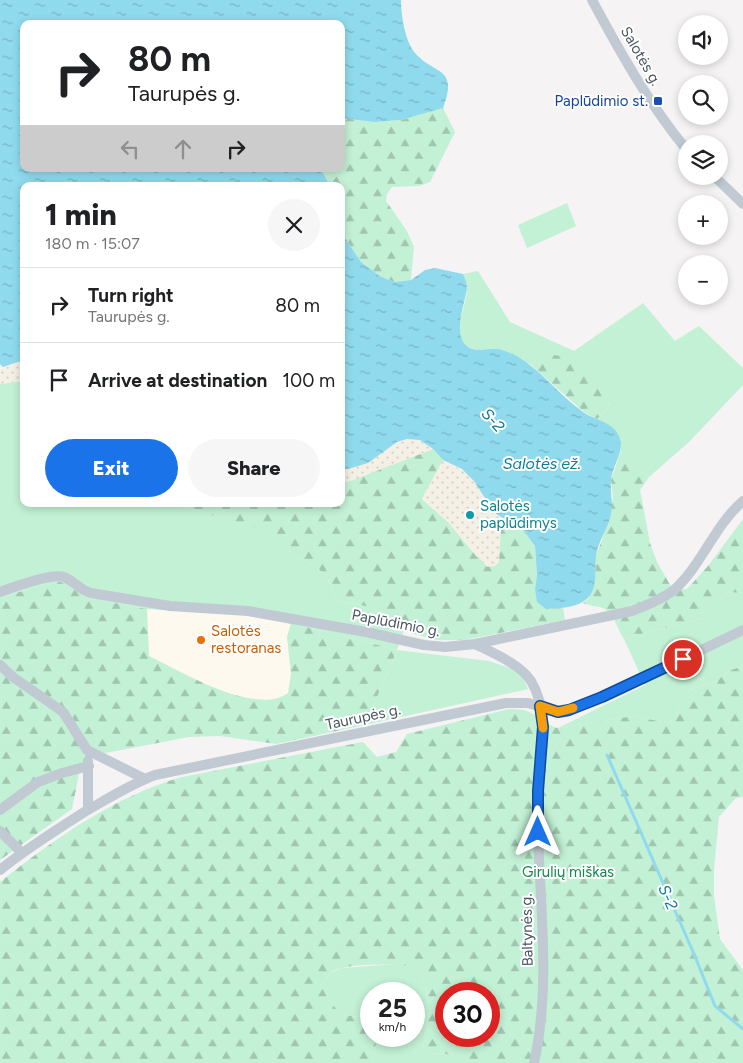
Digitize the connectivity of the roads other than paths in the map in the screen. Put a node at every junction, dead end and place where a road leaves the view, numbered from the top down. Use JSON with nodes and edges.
{"nodes":[{"id":1,"x":592,"y":0,"type":"edge"},
{"id":2,"x":678,"y":139,"type":"edge"},
{"id":3,"x":723,"y":185,"type":"edge"},
{"id":4,"x":743,"y":204,"type":"edge"},
{"id":5,"x":743,"y":501,"type":"edge"},
{"id":6,"x":0,"y":592,"type":"edge"},
{"id":7,"x":743,"y":630,"type":"edge"},
{"id":8,"x":475,"y":644,"type":"junction"},
{"id":9,"x":0,"y":665,"type":"edge"},
{"id":10,"x":540,"y":706,"type":"junction"},
{"id":11,"x":88,"y":750,"type":"junction"},
{"id":12,"x":89,"y":766,"type":"junction"},
{"id":13,"x":146,"y":779,"type":"junction"},
{"id":14,"x":0,"y":810,"type":"edge"},
{"id":15,"x":88,"y":810,"type":"junction"},
{"id":16,"x":0,"y":831,"type":"edge"},
{"id":17,"x":22,"y":852,"type":"junction"},
{"id":18,"x":0,"y":870,"type":"edge"},
{"id":19,"x":534,"y":1063,"type":"edge"}],
"edges":[{"from":1,"to":2,"type":"street","name":"Salotės g."},
{"from":3,"to":4,"type":"street"},
{"from":5,"to":8,"type":"street","name":"Paplūdimio g."},
{"from":6,"to":8,"type":"street","name":"Paplūdimio g."},
{"from":7,"to":10,"type":"street","name":"Taurupės g."},
{"from":8,"to":10,"type":"street","name":"Baltynės g."},
{"from":9,"to":11,"type":"street"},
{"from":10,"to":13,"type":"street","name":"Taurupės g."},
{"from":10,"to":19,"type":"street","name":"Baltynės g."},
{"from":11,"to":12,"type":"street"},
{"from":11,"to":13,"type":"street"},
{"from":12,"to":14,"type":"street"},
{"from":12,"to":15,"type":"street"},
{"from":13,"to":15,"type":"street","name":"Taurupės g."},
{"from":15,"to":17,"type":"street","name":"Taurupės g."},
{"from":16,"to":17,"type":"street"},
{"from":17,"to":18,"type":"street","name":"Taurupės g."}]}
